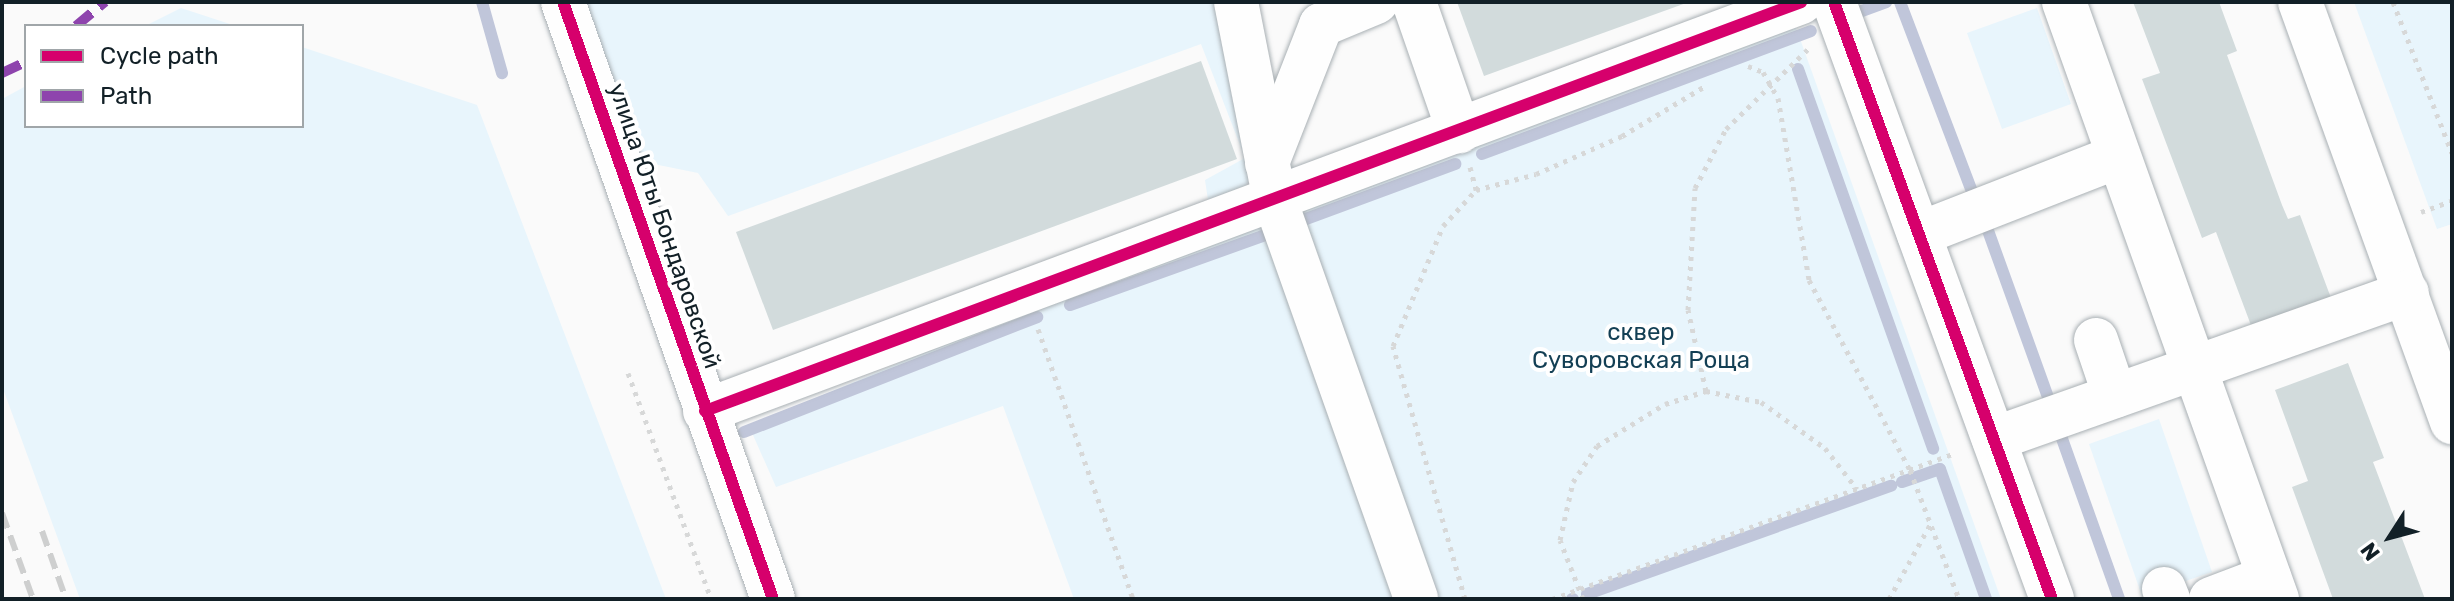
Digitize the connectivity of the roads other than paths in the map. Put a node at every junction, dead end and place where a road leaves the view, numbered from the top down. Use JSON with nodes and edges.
{"nodes":[{"id":1,"x":563,"y":2,"type":"edge"},
{"id":2,"x":1236,"y":2,"type":"edge"},
{"id":3,"x":1376,"y":2,"type":"edge"},
{"id":4,"x":1414,"y":2,"type":"edge"},
{"id":5,"x":1801,"y":2,"type":"edge"},
{"id":6,"x":1834,"y":2,"type":"edge"},
{"id":7,"x":2300,"y":2,"type":"edge"},
{"id":8,"x":2055,"y":5,"type":"edge"},
{"id":9,"x":1459,"y":131,"type":"junction"},
{"id":10,"x":2116,"y":157,"type":"junction"},
{"id":11,"x":1271,"y":182,"type":"junction"},
{"id":12,"x":1919,"y":234,"type":"junction"},
{"id":13,"x":2407,"y":293,"type":"junction"},
{"id":14,"x":2096,"y":340,"type":"dead end"},
{"id":15,"x":2193,"y":368,"type":"junction"},
{"id":16,"x":2115,"y":396,"type":"junction"},
{"id":17,"x":705,"y":411,"type":"junction"},
{"id":18,"x":2452,"y":422,"type":"edge"},
{"id":19,"x":1994,"y":439,"type":"junction"},
{"id":20,"x":2273,"y":588,"type":"edge"},
{"id":21,"x":773,"y":599,"type":"edge"},
{"id":22,"x":1416,"y":599,"type":"edge"},
{"id":23,"x":2052,"y":599,"type":"edge"},
{"id":24,"x":2211,"y":599,"type":"edge"}],
"edges":[{"from":1,"to":17,"type":"street","name":"улица Юты Бондаровской"},
{"from":2,"to":11,"type":"street"},
{"from":3,"to":11,"type":"street"},
{"from":4,"to":9,"type":"street"},
{"from":5,"to":9,"type":"street"},
{"from":6,"to":12,"type":"street"},
{"from":7,"to":13,"type":"street"},
{"from":8,"to":10,"type":"street"},
{"from":9,"to":11,"type":"street"},
{"from":10,"to":12,"type":"street"},
{"from":10,"to":15,"type":"street"},
{"from":11,"to":17,"type":"street"},
{"from":11,"to":22,"type":"street"},
{"from":12,"to":19,"type":"street"},
{"from":13,"to":15,"type":"street"},
{"from":13,"to":18,"type":"street"},
{"from":14,"to":16,"type":"street"},
{"from":15,"to":16,"type":"street"},
{"from":15,"to":20,"type":"street"},
{"from":16,"to":19,"type":"street"},
{"from":17,"to":21,"type":"street","name":"улица Юты Бондаровской"},
{"from":19,"to":23,"type":"street"},
{"from":20,"to":24,"type":"street"}]}
